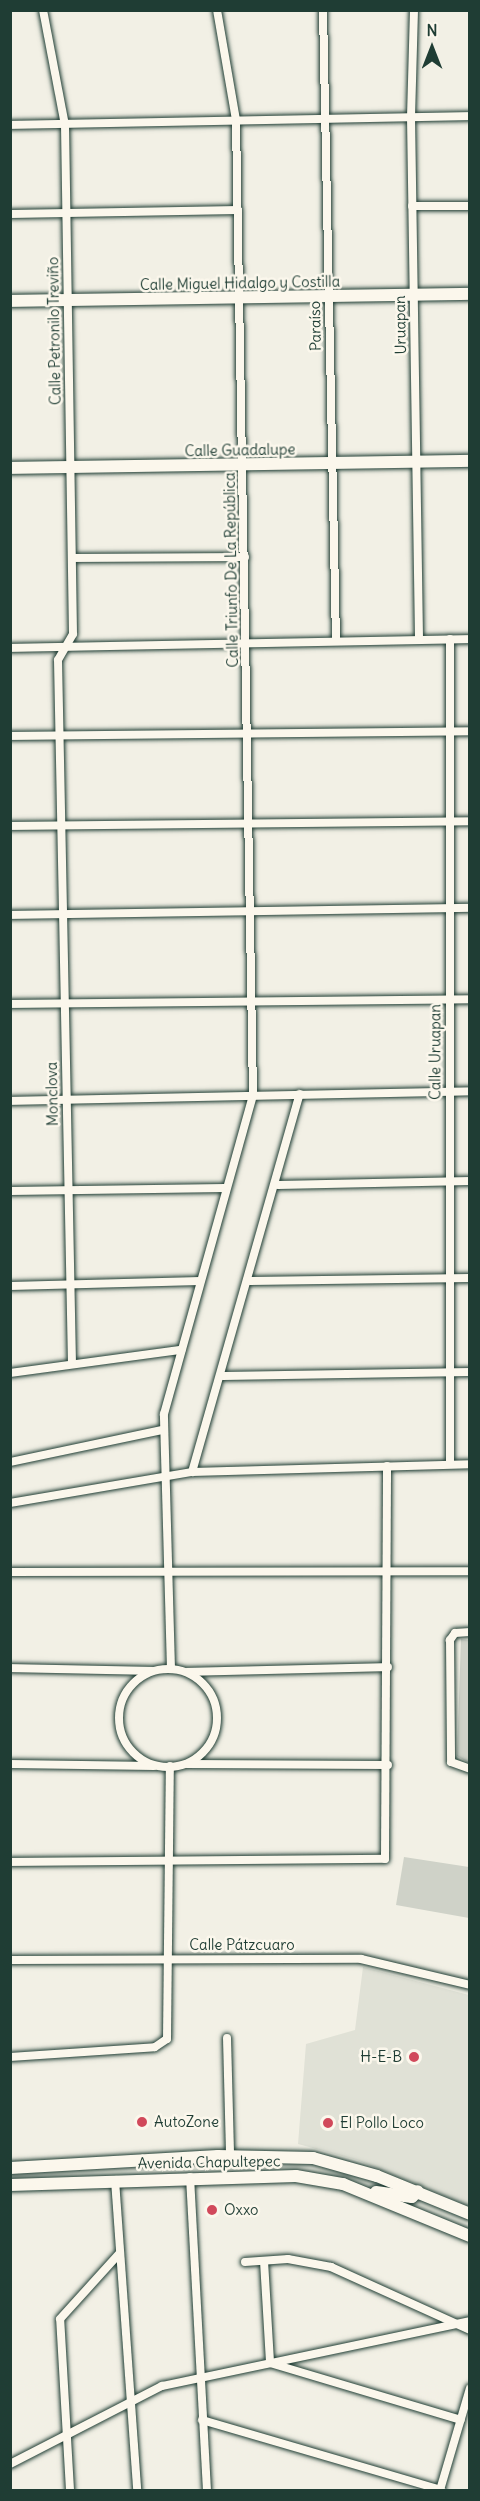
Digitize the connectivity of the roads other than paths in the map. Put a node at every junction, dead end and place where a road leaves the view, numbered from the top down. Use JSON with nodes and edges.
{"nodes":[{"id":1,"x":43,"y":10,"type":"edge"},
{"id":2,"x":217,"y":10,"type":"edge"},
{"id":3,"x":323,"y":10,"type":"edge"},
{"id":4,"x":414,"y":10,"type":"edge"},
{"id":5,"x":470,"y":116,"type":"edge"},
{"id":6,"x":411,"y":117,"type":"junction"},
{"id":7,"x":325,"y":118,"type":"junction"},
{"id":8,"x":236,"y":120,"type":"junction"},
{"id":9,"x":10,"y":125,"type":"edge"},
{"id":10,"x":65,"y":125,"type":"junction"},
{"id":11,"x":412,"y":206,"type":"junction"},
{"id":12,"x":470,"y":206,"type":"edge"},
{"id":13,"x":238,"y":210,"type":"junction"},
{"id":14,"x":66,"y":213,"type":"junction"},
{"id":15,"x":10,"y":214,"type":"edge"},
{"id":16,"x":470,"y":294,"type":"edge"},
{"id":17,"x":414,"y":295,"type":"junction"},
{"id":18,"x":328,"y":296,"type":"junction"},
{"id":19,"x":239,"y":298,"type":"junction"},
{"id":20,"x":66,"y":300,"type":"junction"},
{"id":21,"x":10,"y":301,"type":"edge"},
{"id":22,"x":470,"y":461,"type":"edge"},
{"id":23,"x":415,"y":463,"type":"junction"},
{"id":24,"x":331,"y":464,"type":"junction"},
{"id":25,"x":243,"y":465,"type":"junction"},
{"id":26,"x":72,"y":467,"type":"junction"},
{"id":27,"x":10,"y":468,"type":"edge"},
{"id":28,"x":245,"y":557,"type":"junction"},
{"id":29,"x":73,"y":558,"type":"junction"},
{"id":30,"x":450,"y":639,"type":"junction"},
{"id":31,"x":470,"y":639,"type":"edge"},
{"id":32,"x":419,"y":640,"type":"junction"},
{"id":33,"x":336,"y":641,"type":"junction"},
{"id":34,"x":246,"y":643,"type":"junction"},
{"id":35,"x":61,"y":647,"type":"junction"},
{"id":36,"x":10,"y":648,"type":"edge"},
{"id":37,"x":451,"y":730,"type":"junction"},
{"id":38,"x":470,"y":731,"type":"edge"},
{"id":39,"x":248,"y":734,"type":"junction"},
{"id":40,"x":59,"y":735,"type":"junction"},
{"id":41,"x":10,"y":736,"type":"edge"},
{"id":42,"x":470,"y":820,"type":"edge"},
{"id":43,"x":448,"y":821,"type":"junction"},
{"id":44,"x":251,"y":823,"type":"junction"},
{"id":45,"x":63,"y":824,"type":"junction"},
{"id":46,"x":10,"y":826,"type":"edge"},
{"id":47,"x":252,"y":908,"type":"junction"},
{"id":48,"x":448,"y":908,"type":"junction"},
{"id":49,"x":470,"y":908,"type":"edge"},
{"id":50,"x":65,"y":914,"type":"junction"},
{"id":51,"x":10,"y":915,"type":"edge"},
{"id":52,"x":448,"y":999,"type":"junction"},
{"id":53,"x":470,"y":999,"type":"edge"},
{"id":54,"x":255,"y":1000,"type":"junction"},
{"id":55,"x":64,"y":1003,"type":"junction"},
{"id":56,"x":10,"y":1004,"type":"edge"},
{"id":57,"x":448,"y":1091,"type":"junction"},
{"id":58,"x":470,"y":1091,"type":"edge"},
{"id":59,"x":300,"y":1094,"type":"junction"},
{"id":60,"x":253,"y":1095,"type":"junction"},
{"id":61,"x":66,"y":1100,"type":"junction"},
{"id":62,"x":10,"y":1101,"type":"edge"},
{"id":63,"x":448,"y":1181,"type":"junction"},
{"id":64,"x":470,"y":1181,"type":"edge"},
{"id":65,"x":278,"y":1185,"type":"junction"},
{"id":66,"x":68,"y":1188,"type":"junction"},
{"id":67,"x":225,"y":1188,"type":"junction"},
{"id":68,"x":10,"y":1191,"type":"edge"},
{"id":69,"x":470,"y":1278,"type":"edge"},
{"id":70,"x":449,"y":1279,"type":"junction"},
{"id":71,"x":200,"y":1281,"type":"junction"},
{"id":72,"x":250,"y":1281,"type":"junction"},
{"id":73,"x":70,"y":1284,"type":"junction"},
{"id":74,"x":10,"y":1286,"type":"edge"},
{"id":75,"x":181,"y":1350,"type":"junction"},
{"id":76,"x":72,"y":1363,"type":"junction"},
{"id":77,"x":10,"y":1372,"type":"edge"},
{"id":78,"x":449,"y":1372,"type":"junction"},
{"id":79,"x":470,"y":1372,"type":"edge"},
{"id":80,"x":223,"y":1376,"type":"junction"},
{"id":81,"x":162,"y":1430,"type":"junction"},
{"id":82,"x":10,"y":1462,"type":"edge"},
{"id":83,"x":450,"y":1464,"type":"junction"},
{"id":84,"x":470,"y":1464,"type":"edge"},
{"id":85,"x":387,"y":1466,"type":"junction"},
{"id":86,"x":192,"y":1472,"type":"junction"},
{"id":87,"x":169,"y":1475,"type":"junction"},
{"id":88,"x":10,"y":1503,"type":"edge"},
{"id":89,"x":171,"y":1570,"type":"junction"},
{"id":90,"x":388,"y":1571,"type":"junction"},
{"id":91,"x":470,"y":1571,"type":"edge"},
{"id":92,"x":10,"y":1572,"type":"edge"},
{"id":93,"x":470,"y":1632,"type":"edge"},
{"id":94,"x":388,"y":1667,"type":"junction"},
{"id":95,"x":10,"y":1668,"type":"edge"},
{"id":96,"x":171,"y":1669,"type":"junction"},
{"id":97,"x":155,"y":1671,"type":"junction"},
{"id":98,"x":187,"y":1672,"type":"junction"},
{"id":99,"x":10,"y":1764,"type":"edge"},
{"id":100,"x":183,"y":1764,"type":"junction"},
{"id":101,"x":388,"y":1765,"type":"junction"},
{"id":102,"x":165,"y":1766,"type":"junction"},
{"id":103,"x":470,"y":1769,"type":"edge"},
{"id":104,"x":169,"y":1861,"type":"junction"},
{"id":105,"x":10,"y":1862,"type":"edge"},
{"id":106,"x":169,"y":1958,"type":"junction"},
{"id":107,"x":10,"y":1960,"type":"edge"},
{"id":108,"x":470,"y":1985,"type":"edge"},
{"id":109,"x":227,"y":2038,"type":"dead end"},
{"id":110,"x":10,"y":2057,"type":"edge"},
{"id":111,"x":244,"y":2155,"type":"junction"},
{"id":112,"x":230,"y":2156,"type":"junction"},
{"id":113,"x":10,"y":2168,"type":"edge"},
{"id":114,"x":250,"y":2174,"type":"junction"},
{"id":115,"x":189,"y":2177,"type":"junction"},
{"id":116,"x":115,"y":2180,"type":"junction"},
{"id":117,"x":10,"y":2185,"type":"edge"},
{"id":118,"x":418,"y":2191,"type":"junction"},
{"id":119,"x":373,"y":2194,"type":"junction"},
{"id":120,"x":470,"y":2214,"type":"edge"},
{"id":121,"x":470,"y":2236,"type":"edge"},
{"id":122,"x":119,"y":2254,"type":"junction"},
{"id":123,"x":264,"y":2261,"type":"junction"},
{"id":124,"x":245,"y":2262,"type":"dead end"},
{"id":125,"x":470,"y":2321,"type":"edge"},
{"id":126,"x":455,"y":2324,"type":"junction"},
{"id":127,"x":470,"y":2330,"type":"edge"},
{"id":128,"x":270,"y":2363,"type":"junction"},
{"id":129,"x":199,"y":2378,"type":"junction"},
{"id":130,"x":470,"y":2388,"type":"edge"},
{"id":131,"x":130,"y":2402,"type":"junction"},
{"id":132,"x":461,"y":2420,"type":"junction"},
{"id":133,"x":202,"y":2421,"type":"junction"},
{"id":134,"x":67,"y":2437,"type":"junction"},
{"id":135,"x":10,"y":2464,"type":"edge"},
{"id":136,"x":70,"y":2490,"type":"edge"},
{"id":137,"x":137,"y":2490,"type":"edge"},
{"id":138,"x":207,"y":2490,"type":"edge"},
{"id":139,"x":441,"y":2490,"type":"edge"}],
"edges":[{"from":1,"to":10,"type":"street","name":"Calle Petronilo Treviño"},
{"from":2,"to":8,"type":"street","name":"Calle Triunfo De La República"},
{"from":3,"to":7,"type":"street","name":"Paraíso"},
{"from":4,"to":6,"type":"street","name":"Uruapan"},
{"from":5,"to":6,"type":"street"},
{"from":6,"to":7,"type":"street"},
{"from":6,"to":11,"type":"street","name":"Uruapan"},
{"from":7,"to":8,"type":"street"},
{"from":7,"to":18,"type":"street","name":"Paraíso"},
{"from":8,"to":10,"type":"street"},
{"from":8,"to":13,"type":"street","name":"Calle Triunfo De La República"},
{"from":9,"to":10,"type":"street"},
{"from":10,"to":14,"type":"street","name":"Calle Petronilo Treviño"},
{"from":11,"to":12,"type":"street"},
{"from":11,"to":17,"type":"street","name":"Uruapan"},
{"from":13,"to":14,"type":"street"},
{"from":13,"to":19,"type":"street","name":"Calle Triunfo De La República"},
{"from":14,"to":15,"type":"street"},
{"from":14,"to":20,"type":"street","name":"Calle Petronilo Treviño"},
{"from":16,"to":17,"type":"main road","name":"Calle Miguel Hidalgo y Costilla"},
{"from":17,"to":18,"type":"main road","name":"Calle Miguel Hidalgo y Costilla"},
{"from":17,"to":23,"type":"street","name":"Uruapan"},
{"from":18,"to":19,"type":"main road","name":"Calle Miguel Hidalgo y Costilla"},
{"from":18,"to":24,"type":"street","name":"Paraíso"},
{"from":19,"to":20,"type":"main road","name":"Calle Miguel Hidalgo y Costilla"},
{"from":19,"to":25,"type":"street","name":"Calle Triunfo De La República"},
{"from":20,"to":21,"type":"main road","name":"Calle Miguel Hidalgo y Costilla"},
{"from":20,"to":26,"type":"street","name":"Calle Petronilo Treviño"},
{"from":22,"to":23,"type":"main road","name":"Calle Guadalupe"},
{"from":23,"to":24,"type":"main road","name":"Calle Guadalupe"},
{"from":23,"to":32,"type":"street","name":"Uruapan"},
{"from":24,"to":25,"type":"main road","name":"Calle Guadalupe"},
{"from":24,"to":33,"type":"street","name":"Paraíso"},
{"from":25,"to":26,"type":"main road","name":"Calle Guadalupe"},
{"from":25,"to":28,"type":"street","name":"Calle Triunfo De La República"},
{"from":26,"to":27,"type":"main road","name":"Calle Guadalupe"},
{"from":26,"to":29,"type":"street","name":"Calle Petronilo Treviño"},
{"from":28,"to":29,"type":"street"},
{"from":28,"to":34,"type":"street","name":"Calle Triunfo De La República"},
{"from":29,"to":35,"type":"street","name":"Calle Petronilo Treviño"},
{"from":30,"to":31,"type":"street"},
{"from":30,"to":32,"type":"street"},
{"from":30,"to":37,"type":"street","name":"Calle Uruapan"},
{"from":32,"to":33,"type":"street"},
{"from":33,"to":34,"type":"street"},
{"from":34,"to":35,"type":"street"},
{"from":34,"to":39,"type":"street","name":"Calle Triunfo De La República"},
{"from":35,"to":36,"type":"street"},
{"from":35,"to":40,"type":"street","name":"Monclova"},
{"from":37,"to":38,"type":"street"},
{"from":37,"to":39,"type":"street"},
{"from":37,"to":43,"type":"street","name":"Calle Uruapan"},
{"from":39,"to":40,"type":"street"},
{"from":39,"to":44,"type":"street","name":"Calle Triunfo De La República"},
{"from":40,"to":41,"type":"street"},
{"from":40,"to":45,"type":"street","name":"Monclova"},
{"from":42,"to":43,"type":"street"},
{"from":43,"to":44,"type":"street"},
{"from":43,"to":48,"type":"street","name":"Calle Uruapan"},
{"from":44,"to":45,"type":"street"},
{"from":44,"to":47,"type":"street","name":"Calle Triunfo De La República"},
{"from":45,"to":46,"type":"street"},
{"from":45,"to":50,"type":"street","name":"Monclova"},
{"from":47,"to":48,"type":"street"},
{"from":47,"to":50,"type":"street"},
{"from":47,"to":54,"type":"street","name":"Calle Triunfo De La República"},
{"from":48,"to":49,"type":"street"},
{"from":48,"to":52,"type":"street","name":"Calle Uruapan"},
{"from":50,"to":51,"type":"street"},
{"from":50,"to":55,"type":"street","name":"Monclova"},
{"from":52,"to":53,"type":"street"},
{"from":52,"to":54,"type":"street"},
{"from":52,"to":57,"type":"street","name":"Calle Uruapan"},
{"from":54,"to":55,"type":"street"},
{"from":54,"to":60,"type":"street","name":"Calle Triunfo De La República"},
{"from":55,"to":56,"type":"street"},
{"from":55,"to":61,"type":"street","name":"Monclova"},
{"from":57,"to":58,"type":"street"},
{"from":57,"to":59,"type":"street"},
{"from":57,"to":63,"type":"street","name":"Calle Uruapan"},
{"from":59,"to":60,"type":"street"},
{"from":59,"to":65,"type":"street"},
{"from":60,"to":61,"type":"street"},
{"from":60,"to":67,"type":"street","name":"Calle Triunfo De La República"},
{"from":61,"to":62,"type":"street"},
{"from":61,"to":66,"type":"street","name":"Monclova"},
{"from":63,"to":64,"type":"street"},
{"from":63,"to":65,"type":"street"},
{"from":63,"to":70,"type":"street","name":"Calle Uruapan"},
{"from":65,"to":72,"type":"street"},
{"from":66,"to":67,"type":"street"},
{"from":66,"to":68,"type":"street"},
{"from":66,"to":73,"type":"street","name":"Monclova"},
{"from":67,"to":71,"type":"street","name":"Calle Triunfo De La República"},
{"from":69,"to":70,"type":"street"},
{"from":70,"to":72,"type":"street"},
{"from":70,"to":78,"type":"street","name":"Calle Uruapan"},
{"from":71,"to":73,"type":"street"},
{"from":71,"to":75,"type":"street","name":"Calle Triunfo De La República"},
{"from":72,"to":80,"type":"street"},
{"from":73,"to":74,"type":"street"},
{"from":73,"to":76,"type":"street","name":"Monclova"},
{"from":75,"to":76,"type":"street"},
{"from":75,"to":81,"type":"street","name":"Calle Triunfo De La República"},
{"from":76,"to":77,"type":"street"},
{"from":78,"to":79,"type":"street"},
{"from":78,"to":80,"type":"street"},
{"from":78,"to":83,"type":"street","name":"Calle Uruapan"},
{"from":80,"to":86,"type":"street"},
{"from":81,"to":82,"type":"street"},
{"from":81,"to":87,"type":"street"},
{"from":83,"to":84,"type":"street"},
{"from":83,"to":85,"type":"street"},
{"from":85,"to":86,"type":"street"},
{"from":85,"to":90,"type":"street"},
{"from":86,"to":87,"type":"street"},
{"from":87,"to":88,"type":"street"},
{"from":87,"to":89,"type":"street"},
{"from":89,"to":90,"type":"street"},
{"from":89,"to":92,"type":"street"},
{"from":89,"to":96,"type":"street"},
{"from":90,"to":91,"type":"street"},
{"from":90,"to":94,"type":"street"},
{"from":93,"to":103,"type":"street"},
{"from":94,"to":98,"type":"street"},
{"from":94,"to":101,"type":"street"},
{"from":95,"to":97,"type":"street"},
{"from":96,"to":97,"type":"street"},
{"from":96,"to":98,"type":"street"},
{"from":97,"to":102,"type":"street"},
{"from":98,"to":100,"type":"street"},
{"from":99,"to":102,"type":"street"},
{"from":100,"to":101,"type":"street"},
{"from":100,"to":102,"type":"street"},
{"from":101,"to":104,"type":"street"},
{"from":102,"to":104,"type":"street"},
{"from":104,"to":105,"type":"street"},
{"from":104,"to":106,"type":"street"},
{"from":106,"to":107,"type":"street","name":"Calle Pátzcuaro"},
{"from":106,"to":108,"type":"street","name":"Calle Pátzcuaro"},
{"from":106,"to":110,"type":"street"},
{"from":109,"to":112,"type":"street"},
{"from":111,"to":112,"type":"main road","name":"Avenida Chapultepec"},
{"from":111,"to":114,"type":"main road"},
{"from":111,"to":118,"type":"main road","name":"Avenida Chapultepec"},
{"from":112,"to":113,"type":"main road","name":"Avenida Chapultepec"},
{"from":112,"to":115,"type":"main road"},
{"from":114,"to":115,"type":"main road","name":"Avenida Chapultepec"},
{"from":114,"to":119,"type":"main road","name":"Avenida Chapultepec"},
{"from":115,"to":116,"type":"main road","name":"Avenida Chapultepec"},
{"from":115,"to":129,"type":"street"},
{"from":116,"to":117,"type":"main road","name":"Avenida Chapultepec"},
{"from":116,"to":122,"type":"street"},
{"from":118,"to":119,"type":"main road"},
{"from":118,"to":120,"type":"main road","name":"Avenida Chapultepec"},
{"from":119,"to":121,"type":"main road","name":"Avenida Chapultepec"},
{"from":122,"to":131,"type":"street"},
{"from":122,"to":134,"type":"street"},
{"from":123,"to":124,"type":"street"},
{"from":123,"to":126,"type":"street"},
{"from":123,"to":128,"type":"street"},
{"from":125,"to":126,"type":"street"},
{"from":126,"to":127,"type":"street"},
{"from":126,"to":128,"type":"street"},
{"from":128,"to":129,"type":"street"},
{"from":128,"to":132,"type":"street"},
{"from":129,"to":131,"type":"street"},
{"from":129,"to":133,"type":"street"},
{"from":130,"to":132,"type":"street"},
{"from":131,"to":134,"type":"street"},
{"from":131,"to":137,"type":"street"},
{"from":132,"to":139,"type":"street"},
{"from":133,"to":138,"type":"street"},
{"from":133,"to":139,"type":"street"},
{"from":134,"to":135,"type":"street"},
{"from":134,"to":136,"type":"street"}]}
